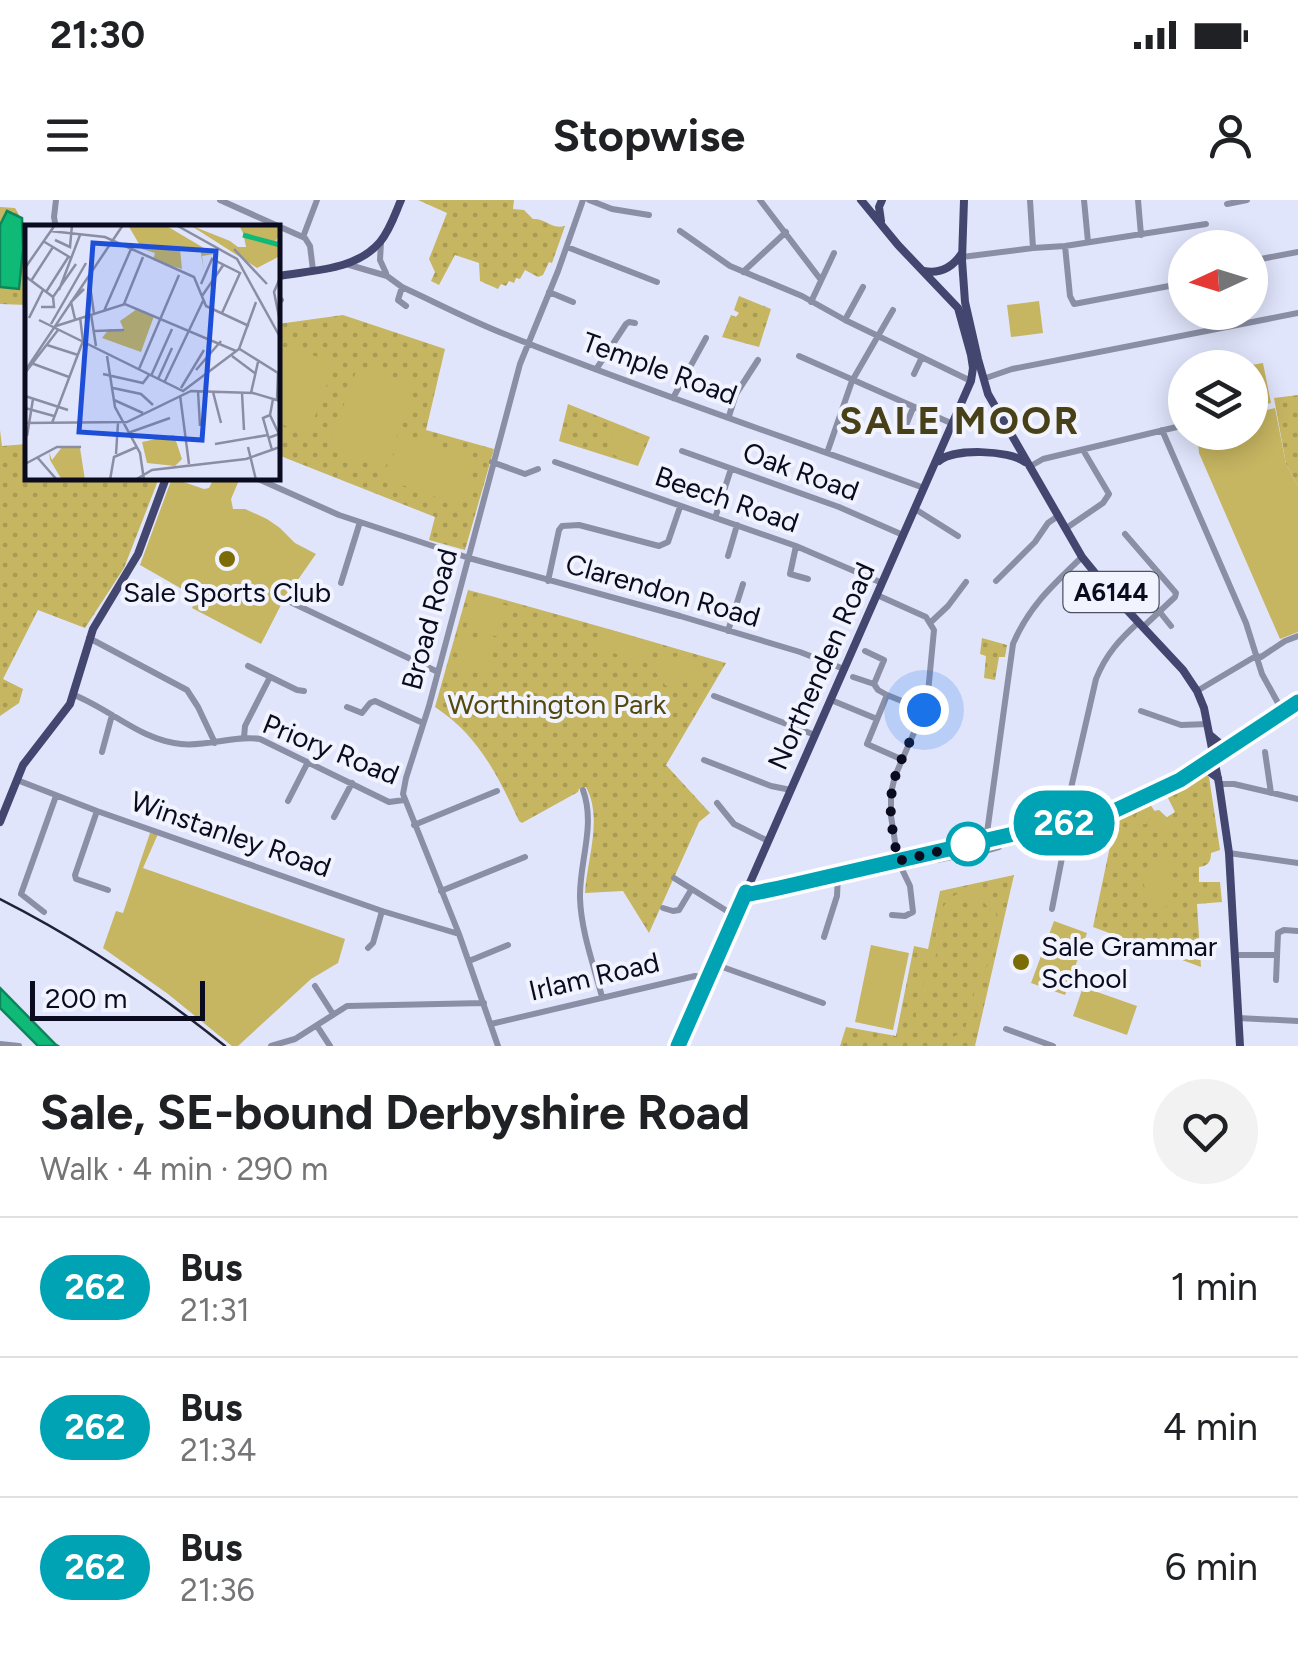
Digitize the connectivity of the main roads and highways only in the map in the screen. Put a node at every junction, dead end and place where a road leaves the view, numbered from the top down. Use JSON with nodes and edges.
{"nodes":[{"id":1,"x":400,"y":200,"type":"edge"},
{"id":2,"x":863,"y":200,"type":"edge"},
{"id":3,"x":881,"y":200,"type":"edge"},
{"id":4,"x":964,"y":200,"type":"edge"},
{"id":5,"x":882,"y":226,"type":"junction"},
{"id":6,"x":962,"y":255,"type":"junction"},
{"id":7,"x":921,"y":270,"type":"junction"},
{"id":8,"x":280,"y":276,"type":"edge"},
{"id":9,"x":1007,"y":427,"type":"junction"},
{"id":10,"x":948,"y":434,"type":"junction"},
{"id":11,"x":965,"y":453,"type":"junction"},
{"id":12,"x":998,"y":453,"type":"junction"},
{"id":13,"x":936,"y":464,"type":"junction"},
{"id":14,"x":1030,"y":467,"type":"junction"},
{"id":15,"x":165,"y":480,"type":"edge"},
{"id":16,"x":1210,"y":735,"type":"junction"},
{"id":17,"x":1230,"y":747,"type":"road end"},
{"id":18,"x":1200,"y":766,"type":"road end"},
{"id":19,"x":1219,"y":781,"type":"junction"},
{"id":20,"x":4,"y":795,"type":"edge"},
{"id":21,"x":0,"y":822,"type":"edge"},
{"id":22,"x":678,"y":1046,"type":"edge"},
{"id":23,"x":1240,"y":1046,"type":"edge"}],
"edges":[{"from":1,"to":8,"type":"main road"},
{"from":2,"to":3,"type":"main road"},
{"from":2,"to":5,"type":"main road"},
{"from":3,"to":5,"type":"main road"},
{"from":4,"to":6,"type":"main road","number":"A6144"},
{"from":5,"to":7,"type":"main road"},
{"from":6,"to":7,"type":"main road"},
{"from":6,"to":9,"type":"main road","number":"A6144"},
{"from":7,"to":10,"type":"main road","name":"Northenden Road"},
{"from":9,"to":12,"type":"main road"},
{"from":9,"to":14,"type":"main road","number":"A6144"},
{"from":10,"to":11,"type":"main road"},
{"from":10,"to":13,"type":"main road","name":"Northenden Road"},
{"from":11,"to":12,"type":"main road"},
{"from":11,"to":13,"type":"main road"},
{"from":12,"to":14,"type":"main road"},
{"from":13,"to":22,"type":"main road","name":"Northenden Road"},
{"from":14,"to":16,"type":"main road","number":"A6144"},
{"from":15,"to":20,"type":"main road"},
{"from":16,"to":17,"type":"main road"},
{"from":16,"to":19,"type":"main road","number":"A6144"},
{"from":18,"to":19,"type":"main road"},
{"from":19,"to":23,"type":"main road","number":"A6144"},
{"from":20,"to":21,"type":"main road"}]}
